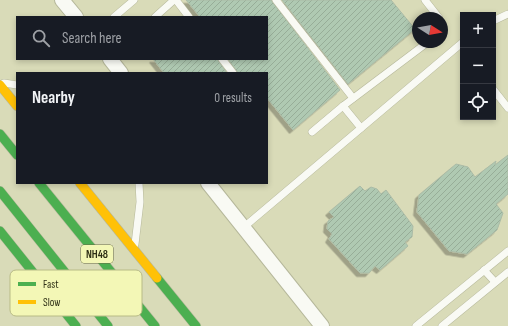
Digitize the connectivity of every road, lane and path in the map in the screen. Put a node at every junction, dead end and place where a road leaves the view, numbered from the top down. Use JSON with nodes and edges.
{"nodes":[{"id":1,"x":62,"y":0,"type":"edge"},
{"id":2,"x":134,"y":0,"type":"edge"},
{"id":3,"x":175,"y":0,"type":"edge"},
{"id":4,"x":276,"y":0,"type":"edge"},
{"id":5,"x":425,"y":0,"type":"edge"},
{"id":6,"x":434,"y":12,"type":"edge"},
{"id":7,"x":508,"y":14,"type":"edge"},
{"id":8,"x":75,"y":16,"type":"edge"},
{"id":9,"x":115,"y":16,"type":"edge"},
{"id":10,"x":156,"y":16,"type":"edge"},
{"id":11,"x":188,"y":16,"type":"edge"},
{"id":12,"x":496,"y":20,"type":"edge"},
{"id":13,"x":460,"y":47,"type":"edge"},
{"id":14,"x":420,"y":48,"type":"edge"},
{"id":15,"x":111,"y":60,"type":"edge"},
{"id":16,"x":223,"y":60,"type":"edge"},
{"id":17,"x":120,"y":72,"type":"edge"},
{"id":18,"x":233,"y":72,"type":"edge"},
{"id":19,"x":0,"y":84,"type":"edge"},
{"id":20,"x":16,"y":85,"type":"edge"},
{"id":21,"x":496,"y":93,"type":"edge"},
{"id":22,"x":354,"y":98,"type":"junction"},
{"id":23,"x":16,"y":105,"type":"edge"},
{"id":24,"x":343,"y":106,"type":"junction"},
{"id":25,"x":508,"y":108,"type":"edge"},
{"id":26,"x":361,"y":128,"type":"junction"},
{"id":27,"x":312,"y":132,"type":"dead end"},
{"id":28,"x":0,"y":134,"type":"edge"},
{"id":29,"x":16,"y":154,"type":"edge"},
{"id":30,"x":40,"y":184,"type":"edge"},
{"id":31,"x":81,"y":184,"type":"edge"},
{"id":32,"x":139,"y":184,"type":"edge"},
{"id":33,"x":209,"y":184,"type":"edge"},
{"id":34,"x":0,"y":191,"type":"edge"},
{"id":35,"x":244,"y":227,"type":"junction"},
{"id":36,"x":0,"y":231,"type":"edge"},
{"id":37,"x":134,"y":250,"type":"junction"},
{"id":38,"x":508,"y":251,"type":"edge"},
{"id":39,"x":31,"y":270,"type":"edge"},
{"id":40,"x":63,"y":270,"type":"edge"},
{"id":41,"x":110,"y":270,"type":"edge"},
{"id":42,"x":484,"y":270,"type":"junction"},
{"id":43,"x":508,"y":272,"type":"edge"},
{"id":44,"x":495,"y":282,"type":"junction"},
{"id":45,"x":142,"y":310,"type":"edge"},
{"id":46,"x":68,"y":316,"type":"edge"},
{"id":47,"x":100,"y":316,"type":"edge"},
{"id":48,"x":76,"y":326,"type":"edge"},
{"id":49,"x":108,"y":326,"type":"edge"},
{"id":50,"x":155,"y":326,"type":"edge"},
{"id":51,"x":196,"y":326,"type":"edge"},
{"id":52,"x":322,"y":326,"type":"edge"},
{"id":53,"x":416,"y":326,"type":"edge"},
{"id":54,"x":442,"y":326,"type":"edge"}],
"edges":[{"from":1,"to":8,"type":"street"},
{"from":2,"to":9,"type":"lane"},
{"from":3,"to":10,"type":"lane"},
{"from":3,"to":11,"type":"lane"},
{"from":4,"to":22,"type":"lane"},
{"from":5,"to":6,"type":"lane"},
{"from":7,"to":12,"type":"lane"},
{"from":13,"to":26,"type":"lane"},
{"from":14,"to":22,"type":"lane"},
{"from":15,"to":17,"type":"street"},
{"from":16,"to":18,"type":"lane"},
{"from":19,"to":20,"type":"lane"},
{"from":19,"to":23,"type":"main road"},
{"from":21,"to":25,"type":"lane"},
{"from":22,"to":24,"type":"lane"},
{"from":24,"to":26,"type":"lane"},
{"from":24,"to":27,"type":"lane"},
{"from":26,"to":35,"type":"lane"},
{"from":28,"to":29,"type":"main road"},
{"from":30,"to":41,"type":"main road","number":"NH48"},
{"from":31,"to":37,"type":"main road"},
{"from":32,"to":37,"type":"lane"},
{"from":33,"to":35,"type":"street"},
{"from":34,"to":40,"type":"main road"},
{"from":35,"to":52,"type":"street"},
{"from":36,"to":39,"type":"main road"},
{"from":37,"to":51,"type":"main road"},
{"from":38,"to":42,"type":"lane"},
{"from":42,"to":44,"type":"lane"},
{"from":42,"to":53,"type":"lane"},
{"from":43,"to":44,"type":"lane"},
{"from":44,"to":54,"type":"lane"},
{"from":45,"to":50,"type":"main road","number":"NH48"},
{"from":46,"to":48,"type":"main road"},
{"from":47,"to":49,"type":"main road"}]}
